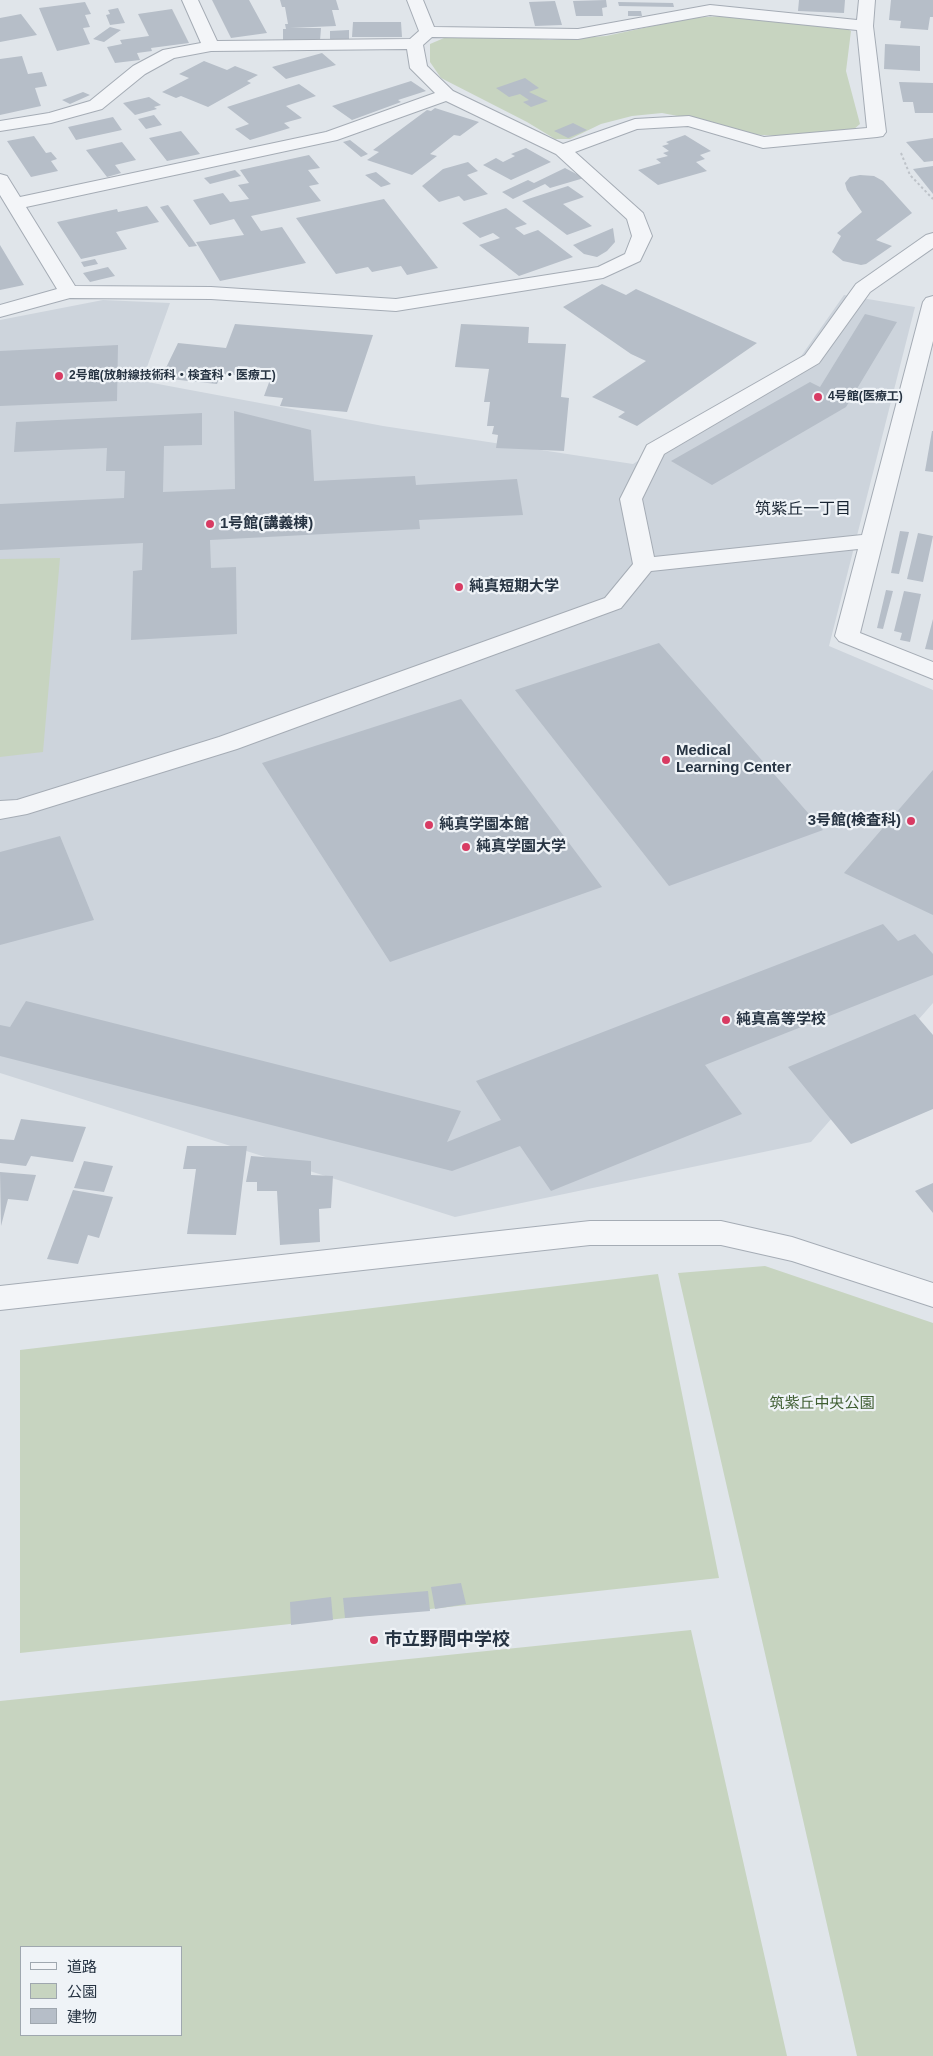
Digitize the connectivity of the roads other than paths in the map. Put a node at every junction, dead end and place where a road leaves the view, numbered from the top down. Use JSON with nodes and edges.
{"nodes":[{"id":1,"x":190,"y":0,"type":"edge"},
{"id":2,"x":415,"y":0,"type":"edge"},
{"id":3,"x":867,"y":0,"type":"edge"},
{"id":4,"x":865,"y":26,"type":"junction"},
{"id":5,"x":428,"y":32,"type":"junction"},
{"id":6,"x":414,"y":44,"type":"junction"},
{"id":7,"x":211,"y":46,"type":"junction"},
{"id":8,"x":447,"y":95,"type":"junction"},
{"id":9,"x":0,"y":126,"type":"edge"},
{"id":10,"x":562,"y":150,"type":"junction"},
{"id":11,"x":0,"y":180,"type":"edge"},
{"id":12,"x":15,"y":204,"type":"junction"},
{"id":13,"x":928,"y":248,"type":"edge"},
{"id":14,"x":69,"y":292,"type":"junction"},
{"id":15,"x":933,"y":302,"type":"edge"},
{"id":16,"x":0,"y":311,"type":"edge"},
{"id":17,"x":871,"y":541,"type":"junction"},
{"id":18,"x":644,"y":565,"type":"junction"},
{"id":19,"x":933,"y":671,"type":"edge"},
{"id":20,"x":0,"y":810,"type":"edge"},
{"id":21,"x":933,"y":1294,"type":"edge"},
{"id":22,"x":0,"y":1298,"type":"edge"}],
"edges":[{"from":1,"to":7,"type":"street"},
{"from":2,"to":5,"type":"street"},
{"from":3,"to":4,"type":"street"},
{"from":4,"to":5,"type":"street"},
{"from":4,"to":10,"type":"street"},
{"from":5,"to":6,"type":"street"},
{"from":6,"to":7,"type":"street"},
{"from":6,"to":8,"type":"street"},
{"from":7,"to":9,"type":"street"},
{"from":8,"to":10,"type":"street"},
{"from":8,"to":12,"type":"street"},
{"from":10,"to":14,"type":"street"},
{"from":11,"to":12,"type":"street"},
{"from":12,"to":14,"type":"street"},
{"from":13,"to":18,"type":"street"},
{"from":14,"to":16,"type":"street"},
{"from":15,"to":17,"type":"street"},
{"from":17,"to":18,"type":"street"},
{"from":17,"to":19,"type":"street"},
{"from":18,"to":20,"type":"street"},
{"from":21,"to":22,"type":"street"}]}
